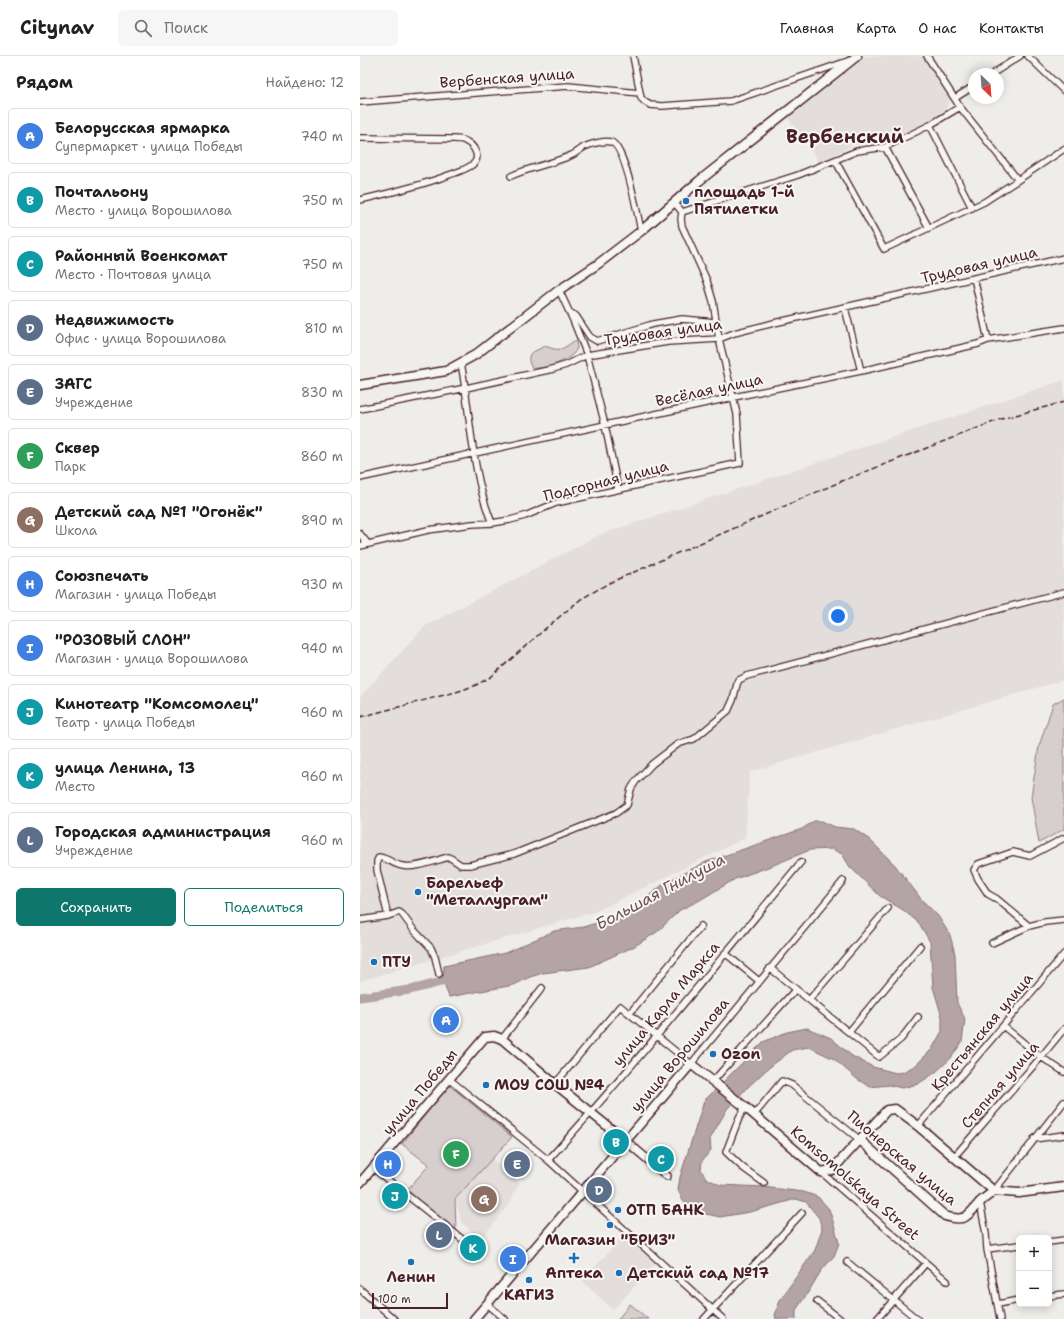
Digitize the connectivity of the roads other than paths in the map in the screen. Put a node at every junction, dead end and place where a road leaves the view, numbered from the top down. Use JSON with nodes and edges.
{"nodes":[{"id":1,"x":633,"y":56,"type":"edge"},
{"id":2,"x":927,"y":56,"type":"edge"},
{"id":3,"x":1020,"y":56,"type":"edge"},
{"id":4,"x":1028,"y":56,"type":"edge"},
{"id":5,"x":854,"y":58,"type":"edge"},
{"id":6,"x":1001,"y":68,"type":"edge"},
{"id":7,"x":968,"y":90,"type":"edge"},
{"id":8,"x":1064,"y":91,"type":"edge"},
{"id":9,"x":640,"y":93,"type":"junction"},
{"id":10,"x":955,"y":98,"type":"junction"},
{"id":11,"x":360,"y":102,"type":"edge"},
{"id":12,"x":960,"y":107,"type":"junction"},
{"id":13,"x":930,"y":125,"type":"junction"},
{"id":14,"x":360,"y":138,"type":"edge"},
{"id":15,"x":885,"y":147,"type":"junction"},
{"id":16,"x":1064,"y":149,"type":"edge"},
{"id":17,"x":835,"y":160,"type":"junction"},
{"id":18,"x":510,"y":176,"type":"dead end"},
{"id":19,"x":1018,"y":180,"type":"junction"},
{"id":20,"x":360,"y":200,"type":"edge"},
{"id":21,"x":674,"y":202,"type":"junction"},
{"id":22,"x":972,"y":208,"type":"junction"},
{"id":23,"x":682,"y":212,"type":"junction"},
{"id":24,"x":929,"y":228,"type":"junction"},
{"id":25,"x":642,"y":231,"type":"junction"},
{"id":26,"x":1064,"y":258,"type":"edge"},
{"id":27,"x":974,"y":278,"type":"junction"},
{"id":28,"x":559,"y":290,"type":"junction"},
{"id":29,"x":846,"y":308,"type":"junction"},
{"id":30,"x":569,"y":311,"type":"junction"},
{"id":31,"x":716,"y":322,"type":"junction"},
{"id":32,"x":1064,"y":328,"type":"edge"},
{"id":33,"x":719,"y":339,"type":"junction"},
{"id":34,"x":988,"y":340,"type":"junction"},
{"id":35,"x":587,"y":355,"type":"junction"},
{"id":36,"x":461,"y":363,"type":"junction"},
{"id":37,"x":861,"y":371,"type":"junction"},
{"id":38,"x":360,"y":385,"type":"edge"},
{"id":39,"x":466,"y":388,"type":"junction"},
{"id":40,"x":734,"y":397,"type":"junction"},
{"id":41,"x":360,"y":409,"type":"edge"},
{"id":42,"x":605,"y":426,"type":"junction"},
{"id":43,"x":474,"y":454,"type":"junction"},
{"id":44,"x":360,"y":478,"type":"edge"},
{"id":45,"x":618,"y":489,"type":"junction"},
{"id":46,"x":492,"y":523,"type":"junction"},
{"id":47,"x":360,"y":534,"type":"edge"},
{"id":48,"x":368,"y":544,"type":"junction"},
{"id":49,"x":360,"y":546,"type":"edge"},
{"id":50,"x":1064,"y":592,"type":"edge"},
{"id":51,"x":1064,"y":838,"type":"edge"},
{"id":52,"x":801,"y":862,"type":"dead end"},
{"id":53,"x":843,"y":881,"type":"dead end"},
{"id":54,"x":888,"y":908,"type":"dead end"},
{"id":55,"x":388,"y":916,"type":"junction"},
{"id":56,"x":360,"y":920,"type":"edge"},
{"id":57,"x":1064,"y":920,"type":"edge"},
{"id":58,"x":701,"y":926,"type":"dead end"},
{"id":59,"x":1029,"y":926,"type":"junction"},
{"id":60,"x":992,"y":943,"type":"dead end"},
{"id":61,"x":920,"y":946,"type":"dead end"},
{"id":62,"x":725,"y":953,"type":"junction"},
{"id":63,"x":1064,"y":954,"type":"edge"},
{"id":64,"x":770,"y":968,"type":"junction"},
{"id":65,"x":439,"y":974,"type":"dead end"},
{"id":66,"x":759,"y":981,"type":"junction"},
{"id":67,"x":542,"y":988,"type":"dead end"},
{"id":68,"x":795,"y":990,"type":"junction"},
{"id":69,"x":809,"y":1000,"type":"junction"},
{"id":70,"x":630,"y":1013,"type":"junction"},
{"id":71,"x":918,"y":1017,"type":"dead end"},
{"id":72,"x":1003,"y":1026,"type":"junction"},
{"id":73,"x":1064,"y":1030,"type":"edge"},
{"id":74,"x":848,"y":1032,"type":"junction"},
{"id":75,"x":657,"y":1035,"type":"junction"},
{"id":76,"x":502,"y":1039,"type":"junction"},
{"id":77,"x":1041,"y":1057,"type":"junction"},
{"id":78,"x":691,"y":1064,"type":"junction"},
{"id":79,"x":1064,"y":1072,"type":"edge"},
{"id":80,"x":449,"y":1079,"type":"junction"},
{"id":81,"x":715,"y":1083,"type":"junction"},
{"id":82,"x":555,"y":1084,"type":"junction"},
{"id":83,"x":1064,"y":1102,"type":"edge"},
{"id":84,"x":745,"y":1107,"type":"junction"},
{"id":85,"x":591,"y":1112,"type":"junction"},
{"id":86,"x":754,"y":1115,"type":"junction"},
{"id":87,"x":918,"y":1126,"type":"junction"},
{"id":88,"x":1064,"y":1135,"type":"edge"},
{"id":89,"x":1034,"y":1139,"type":"junction"},
{"id":90,"x":860,"y":1140,"type":"junction"},
{"id":91,"x":626,"y":1141,"type":"junction"},
{"id":92,"x":954,"y":1157,"type":"junction"},
{"id":93,"x":548,"y":1160,"type":"junction"},
{"id":94,"x":373,"y":1168,"type":"junction"},
{"id":95,"x":821,"y":1172,"type":"junction"},
{"id":96,"x":666,"y":1176,"type":"dead end"},
{"id":97,"x":361,"y":1179,"type":"edge"},
{"id":98,"x":764,"y":1184,"type":"dead end"},
{"id":99,"x":1064,"y":1187,"type":"edge"},
{"id":100,"x":994,"y":1191,"type":"junction"},
{"id":101,"x":582,"y":1192,"type":"junction"},
{"id":102,"x":980,"y":1202,"type":"junction"},
{"id":103,"x":802,"y":1213,"type":"dead end"},
{"id":104,"x":462,"y":1239,"type":"dead end"},
{"id":105,"x":1064,"y":1240,"type":"edge"},
{"id":106,"x":1052,"y":1242,"type":"edge"},
{"id":107,"x":1016,"y":1245,"type":"edge"},
{"id":108,"x":987,"y":1248,"type":"junction"},
{"id":109,"x":847,"y":1262,"type":"dead end"},
{"id":110,"x":926,"y":1262,"type":"junction"},
{"id":111,"x":947,"y":1281,"type":"dead end"},
{"id":112,"x":360,"y":1289,"type":"edge"},
{"id":113,"x":1064,"y":1294,"type":"edge"},
{"id":114,"x":1052,"y":1296,"type":"edge"},
{"id":115,"x":816,"y":1300,"type":"dead end"},
{"id":116,"x":893,"y":1300,"type":"junction"},
{"id":117,"x":1016,"y":1301,"type":"edge"},
{"id":118,"x":487,"y":1304,"type":"junction"},
{"id":119,"x":998,"y":1304,"type":"junction"},
{"id":120,"x":712,"y":1309,"type":"junction"},
{"id":121,"x":394,"y":1319,"type":"edge"},
{"id":122,"x":474,"y":1319,"type":"edge"},
{"id":123,"x":505,"y":1319,"type":"edge"},
{"id":124,"x":704,"y":1319,"type":"edge"},
{"id":125,"x":723,"y":1319,"type":"edge"},
{"id":126,"x":840,"y":1319,"type":"edge"},
{"id":127,"x":877,"y":1319,"type":"edge"},
{"id":128,"x":917,"y":1319,"type":"edge"},
{"id":129,"x":1000,"y":1319,"type":"edge"}],
"edges":[{"from":1,"to":9,"type":"street"},
{"from":2,"to":10,"type":"street"},
{"from":3,"to":6,"type":"street"},
{"from":4,"to":8,"type":"street"},
{"from":5,"to":9,"type":"street"},
{"from":5,"to":21,"type":"main road"},
{"from":7,"to":10,"type":"street"},
{"from":9,"to":11,"type":"street","name":"Вербенская улица"},
{"from":10,"to":12,"type":"street"},
{"from":12,"to":13,"type":"street"},
{"from":12,"to":19,"type":"street"},
{"from":13,"to":15,"type":"street"},
{"from":13,"to":22,"type":"street"},
{"from":14,"to":20,"type":"street"},
{"from":15,"to":17,"type":"street"},
{"from":15,"to":24,"type":"street"},
{"from":16,"to":19,"type":"street"},
{"from":17,"to":23,"type":"street"},
{"from":17,"to":24,"type":"street"},
{"from":18,"to":25,"type":"street"},
{"from":19,"to":22,"type":"street"},
{"from":21,"to":23,"type":"street"},
{"from":21,"to":25,"type":"main road"},
{"from":22,"to":24,"type":"street"},
{"from":23,"to":31,"type":"street"},
{"from":25,"to":28,"type":"main road"},
{"from":26,"to":27,"type":"street","name":"Трудовая улица"},
{"from":27,"to":29,"type":"street","name":"Трудовая улица"},
{"from":27,"to":34,"type":"street"},
{"from":28,"to":30,"type":"street"},
{"from":28,"to":36,"type":"main road"},
{"from":29,"to":33,"type":"street","name":"Трудовая улица"},
{"from":29,"to":37,"type":"street"},
{"from":30,"to":31,"type":"street"},
{"from":30,"to":35,"type":"street"},
{"from":31,"to":33,"type":"street"},
{"from":32,"to":34,"type":"street","name":"Весёлая улица"},
{"from":33,"to":35,"type":"street","name":"Трудовая улица"},
{"from":33,"to":40,"type":"street"},
{"from":34,"to":37,"type":"street","name":"Весёлая улица"},
{"from":35,"to":39,"type":"street","name":"Трудовая улица"},
{"from":35,"to":42,"type":"street"},
{"from":36,"to":38,"type":"main road"},
{"from":36,"to":39,"type":"street"},
{"from":37,"to":40,"type":"street","name":"Весёлая улица"},
{"from":39,"to":41,"type":"street","name":"Трудовая улица"},
{"from":39,"to":43,"type":"street"},
{"from":40,"to":42,"type":"street","name":"Весёлая улица"},
{"from":40,"to":45,"type":"street","name":"Подгорная улица"},
{"from":42,"to":43,"type":"street","name":"Весёлая улица"},
{"from":42,"to":45,"type":"street"},
{"from":43,"to":44,"type":"street","name":"Весёлая улица"},
{"from":43,"to":46,"type":"street"},
{"from":45,"to":46,"type":"street","name":"Подгорная улица"},
{"from":46,"to":48,"type":"street","name":"Подгорная улица"},
{"from":47,"to":48,"type":"street"},
{"from":48,"to":49,"type":"street","name":"Подгорная улица"},
{"from":50,"to":55,"type":"street"},
{"from":51,"to":59,"type":"street"},
{"from":52,"to":62,"type":"street","name":"улица Карла Маркса"},
{"from":53,"to":64,"type":"street","name":"улица Ворошилова"},
{"from":54,"to":69,"type":"street"},
{"from":55,"to":56,"type":"street"},
{"from":55,"to":65,"type":"street"},
{"from":57,"to":59,"type":"street"},
{"from":58,"to":70,"type":"street"},
{"from":59,"to":60,"type":"street"},
{"from":61,"to":74,"type":"street"},
{"from":62,"to":66,"type":"street"},
{"from":62,"to":75,"type":"street","name":"улица Карла Маркса"},
{"from":63,"to":72,"type":"street","name":"Крестьянская улица"},
{"from":64,"to":66,"type":"street","name":"улица Ворошилова"},
{"from":64,"to":68,"type":"street"},
{"from":66,"to":78,"type":"street","name":"улица Ворошилова"},
{"from":67,"to":76,"type":"street"},
{"from":68,"to":69,"type":"street"},
{"from":68,"to":81,"type":"street"},
{"from":69,"to":74,"type":"street"},
{"from":70,"to":75,"type":"street"},
{"from":70,"to":82,"type":"street"},
{"from":71,"to":74,"type":"street"},
{"from":72,"to":77,"type":"street"},
{"from":72,"to":87,"type":"street","name":"Крестьянская улица"},
{"from":73,"to":77,"type":"street","name":"Степная улица"},
{"from":75,"to":78,"type":"street"},
{"from":75,"to":85,"type":"street","name":"улица Карла Маркса"},
{"from":76,"to":80,"type":"main road","name":"улица Победы"},
{"from":76,"to":82,"type":"main road"},
{"from":77,"to":79,"type":"street"},
{"from":77,"to":92,"type":"street","name":"Степная улица"},
{"from":78,"to":81,"type":"main road","name":"Komsomolskaya Street"},
{"from":78,"to":91,"type":"main road","name":"улица Ворошилова"},
{"from":80,"to":93,"type":"street"},
{"from":80,"to":94,"type":"main road","name":"улица Победы"},
{"from":81,"to":84,"type":"main road","name":"Komsomolskaya Street"},
{"from":82,"to":85,"type":"main road"},
{"from":83,"to":89,"type":"street"},
{"from":84,"to":86,"type":"main road","name":"Komsomolskaya Street"},
{"from":84,"to":98,"type":"street"},
{"from":85,"to":91,"type":"main road"},
{"from":85,"to":93,"type":"street","name":"улица Карла Маркса"},
{"from":86,"to":90,"type":"street","name":"Пионерская улица"},
{"from":86,"to":95,"type":"main road","name":"Komsomolskaya Street"},
{"from":87,"to":90,"type":"main road"},
{"from":87,"to":92,"type":"main road"},
{"from":88,"to":89,"type":"street"},
{"from":89,"to":100,"type":"street"},
{"from":90,"to":95,"type":"main road"},
{"from":90,"to":102,"type":"main road","name":"Пионерская улица"},
{"from":91,"to":96,"type":"street"},
{"from":91,"to":101,"type":"main road","name":"улица Ворошилова"},
{"from":92,"to":100,"type":"main road"},
{"from":93,"to":101,"type":"street"},
{"from":94,"to":97,"type":"main road","name":"улица Победы"},
{"from":94,"to":104,"type":"street"},
{"from":95,"to":110,"type":"street","name":"Komsomolskaya Street"},
{"from":99,"to":100,"type":"main road"},
{"from":100,"to":102,"type":"main road","name":"Пионерская улица"},
{"from":101,"to":118,"type":"main road","name":"улица Ворошилова"},
{"from":101,"to":120,"type":"street"},
{"from":102,"to":108,"type":"street"},
{"from":103,"to":120,"type":"street"},
{"from":105,"to":106,"type":"street"},
{"from":107,"to":108,"type":"street"},
{"from":108,"to":119,"type":"street"},
{"from":109,"to":116,"type":"street"},
{"from":110,"to":111,"type":"street","name":"Komsomolskaya Street"},
{"from":110,"to":116,"type":"street"},
{"from":112,"to":121,"type":"street"},
{"from":113,"to":114,"type":"street"},
{"from":115,"to":126,"type":"street"},
{"from":116,"to":127,"type":"street"},
{"from":116,"to":128,"type":"street"},
{"from":117,"to":119,"type":"street"},
{"from":118,"to":122,"type":"main road","name":"улица Ворошилова"},
{"from":118,"to":123,"type":"street"},
{"from":119,"to":129,"type":"street"},
{"from":120,"to":124,"type":"street"},
{"from":120,"to":125,"type":"street"}]}
